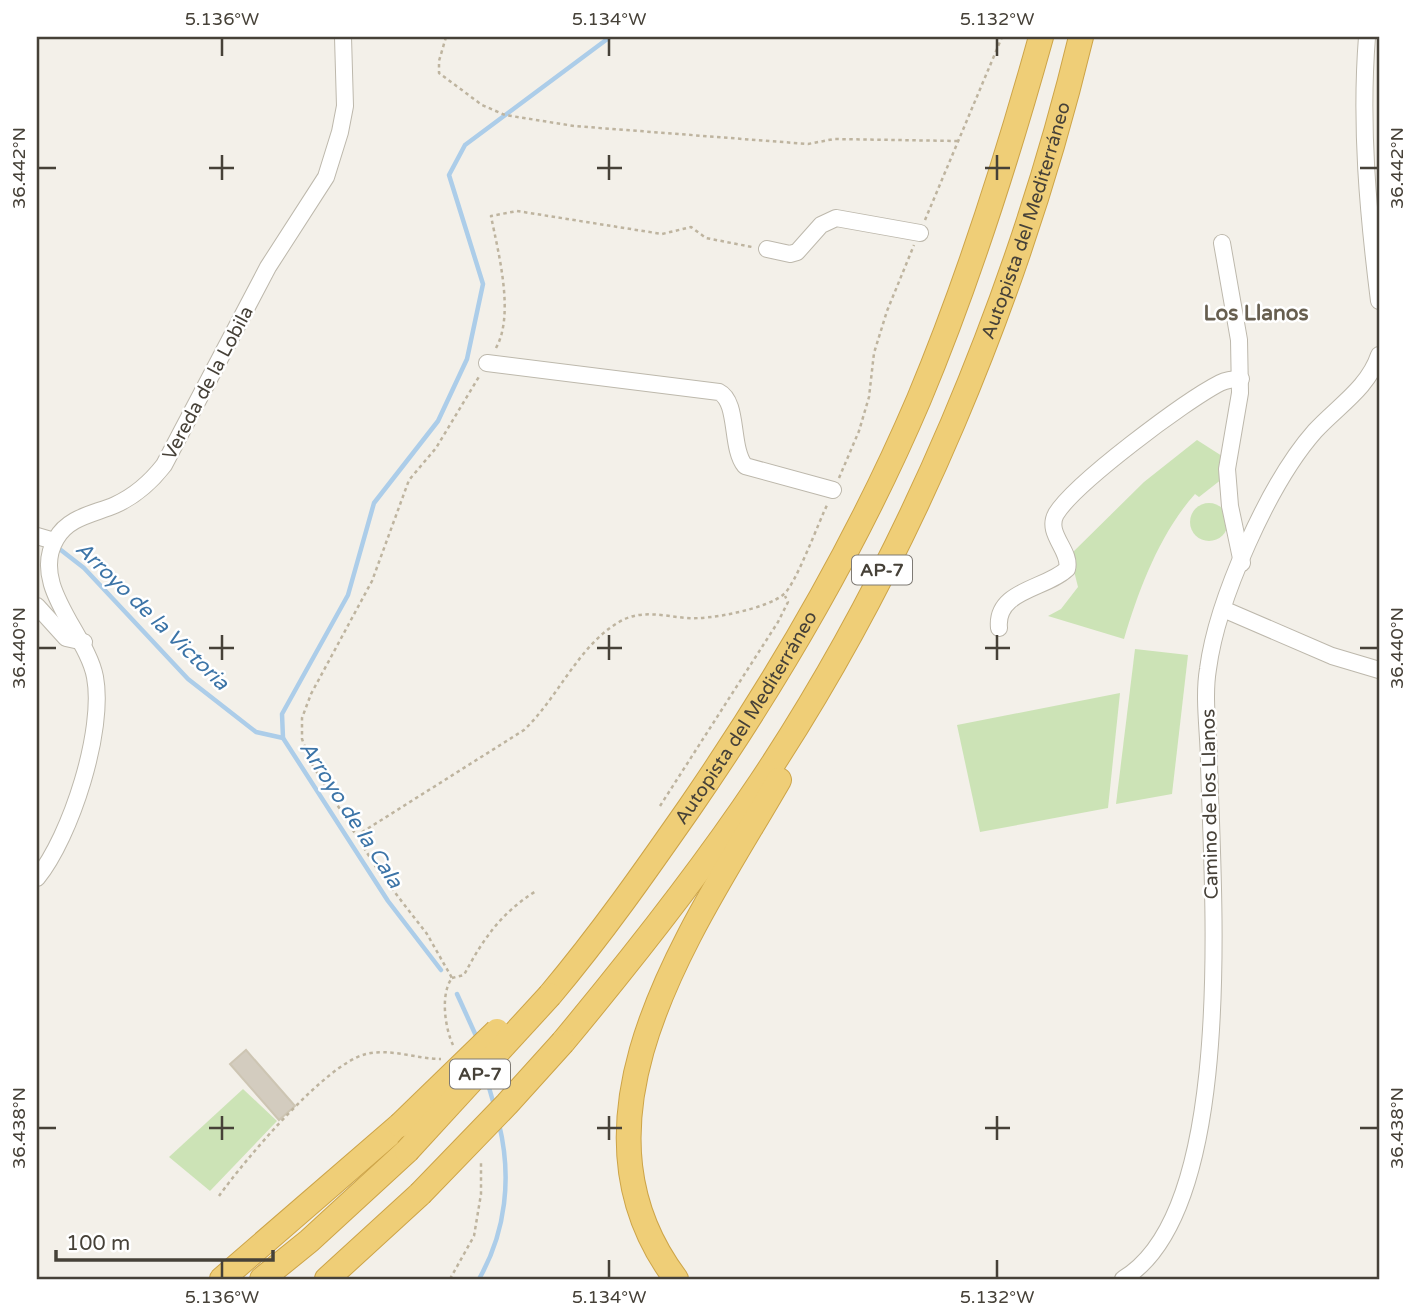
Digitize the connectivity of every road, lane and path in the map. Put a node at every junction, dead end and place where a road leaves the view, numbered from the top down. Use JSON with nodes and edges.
{"nodes":[{"id":1,"x":343,"y":37,"type":"edge"},
{"id":2,"x":446,"y":37,"type":"edge"},
{"id":3,"x":1002,"y":37,"type":"edge"},
{"id":4,"x":1041,"y":37,"type":"edge"},
{"id":5,"x":1082,"y":37,"type":"edge"},
{"id":6,"x":1371,"y":44,"type":"edge"},
{"id":7,"x":958,"y":141,"type":"junction"},
{"id":8,"x":920,"y":233,"type":"junction"},
{"id":9,"x":1222,"y":243,"type":"dead end"},
{"id":10,"x":768,"y":249,"type":"joint"},
{"id":11,"x":1379,"y":301,"type":"edge"},
{"id":12,"x":1379,"y":355,"type":"edge"},
{"id":13,"x":487,"y":363,"type":"junction"},
{"id":14,"x":1241,"y":379,"type":"junction"},
{"id":15,"x":834,"y":490,"type":"junction"},
{"id":16,"x":37,"y":536,"type":"edge"},
{"id":17,"x":54,"y":541,"type":"junction"},
{"id":18,"x":1242,"y":563,"type":"junction"},
{"id":19,"x":881,"y":572,"type":"junction"},
{"id":20,"x":784,"y":594,"type":"junction"},
{"id":21,"x":37,"y":606,"type":"edge"},
{"id":22,"x":1223,"y":608,"type":"junction"},
{"id":23,"x":999,"y":628,"type":"dead end"},
{"id":24,"x":84,"y":642,"type":"junction"},
{"id":25,"x":1379,"y":670,"type":"edge"},
{"id":26,"x":660,"y":806,"type":"dead end"},
{"id":27,"x":356,"y":836,"type":"junction"},
{"id":28,"x":37,"y":878,"type":"edge"},
{"id":29,"x":536,"y":891,"type":"dead end"},
{"id":30,"x":452,"y":978,"type":"junction"},
{"id":31,"x":446,"y":986,"type":"dead end"},
{"id":32,"x":548,"y":987,"type":"junction"},
{"id":33,"x":449,"y":1059,"type":"dead end"},
{"id":34,"x":219,"y":1196,"type":"dead end"},
{"id":35,"x":222,"y":1279,"type":"edge"},
{"id":36,"x":262,"y":1279,"type":"edge"},
{"id":37,"x":327,"y":1279,"type":"edge"},
{"id":38,"x":676,"y":1279,"type":"edge"},
{"id":39,"x":1123,"y":1279,"type":"edge"}],
"edges":[{"from":1,"to":17,"type":"street","name":"Vereda de la Lobila"},
{"from":2,"to":7,"type":"path"},
{"from":3,"to":7,"type":"path"},
{"from":4,"to":32,"type":"highway","name":"Autopista del Mediterráneo","number":"AP-7"},
{"from":5,"to":19,"type":"highway","name":"Autopista del Mediterráneo","number":"AP-7"},
{"from":6,"to":11,"type":"street"},
{"from":7,"to":8,"type":"path"},
{"from":8,"to":10,"type":"street"},
{"from":8,"to":15,"type":"path"},
{"from":9,"to":14,"type":"street"},
{"from":10,"to":13,"type":"path"},
{"from":12,"to":18,"type":"street","name":"Camino de los Llanos"},
{"from":13,"to":15,"type":"street"},
{"from":13,"to":27,"type":"path"},
{"from":14,"to":18,"type":"street"},
{"from":14,"to":23,"type":"street"},
{"from":15,"to":20,"type":"path"},
{"from":16,"to":17,"type":"street"},
{"from":17,"to":24,"type":"street"},
{"from":18,"to":22,"type":"street","name":"Camino de los Llanos"},
{"from":19,"to":37,"type":"highway","name":"Autopista del Mediterráneo","number":"AP-7","bridge":true},
{"from":19,"to":38,"type":"highway"},
{"from":20,"to":26,"type":"path"},
{"from":20,"to":27,"type":"path"},
{"from":21,"to":24,"type":"street"},
{"from":22,"to":25,"type":"street"},
{"from":22,"to":39,"type":"street","name":"Camino de los Llanos"},
{"from":24,"to":28,"type":"street"},
{"from":27,"to":30,"type":"path"},
{"from":29,"to":30,"type":"path"},
{"from":30,"to":31,"type":"path"},
{"from":32,"to":35,"type":"highway","bridge":true},
{"from":32,"to":36,"type":"highway","name":"Autopista del Mediterráneo","number":"AP-7","bridge":true},
{"from":33,"to":34,"type":"path"}]}
